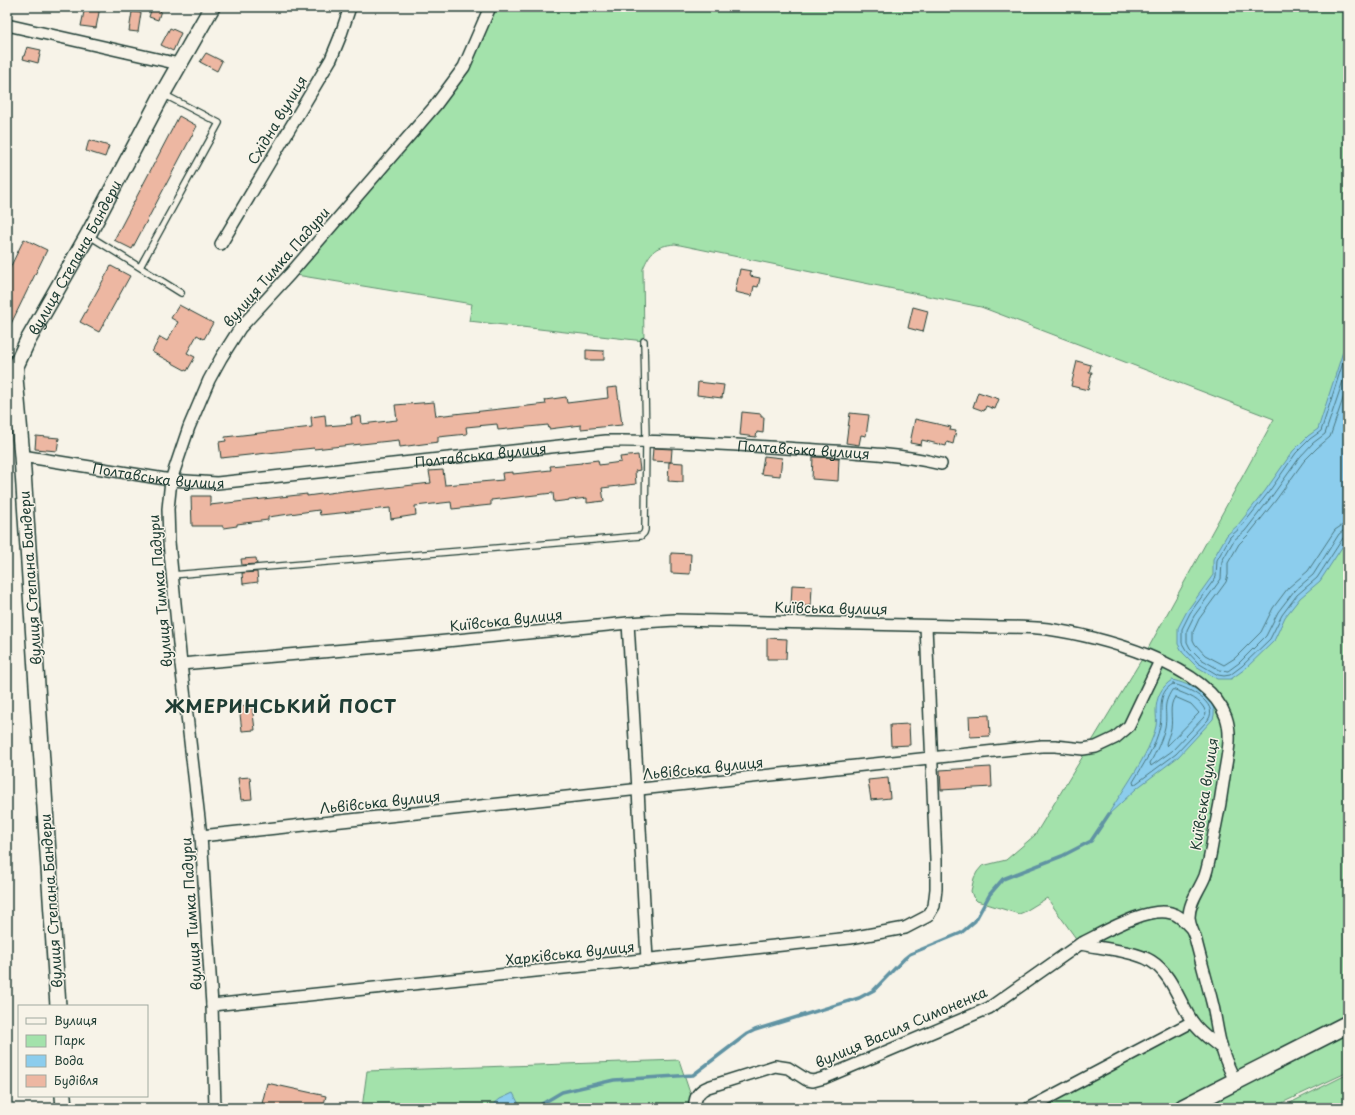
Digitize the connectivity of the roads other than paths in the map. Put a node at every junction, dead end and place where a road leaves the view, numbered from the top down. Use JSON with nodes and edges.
{"nodes":[{"id":1,"x":212,"y":7,"type":"edge"},
{"id":2,"x":350,"y":7,"type":"edge"},
{"id":3,"x":490,"y":7,"type":"edge"},
{"id":4,"x":7,"y":25,"type":"edge"},
{"id":5,"x":179,"y":64,"type":"junction"},
{"id":6,"x":163,"y":93,"type":"junction"},
{"id":7,"x":88,"y":235,"type":"junction"},
{"id":8,"x":221,"y":244,"type":"dead end"},
{"id":9,"x":140,"y":267,"type":"junction"},
{"id":10,"x":181,"y":293,"type":"dead end"},
{"id":11,"x":644,"y":341,"type":"dead end"},
{"id":12,"x":11,"y":377,"type":"edge"},
{"id":13,"x":646,"y":440,"type":"junction"},
{"id":14,"x":22,"y":456,"type":"junction"},
{"id":15,"x":941,"y":464,"type":"dead end"},
{"id":16,"x":171,"y":480,"type":"junction"},
{"id":17,"x":172,"y":575,"type":"junction"},
{"id":18,"x":628,"y":623,"type":"junction"},
{"id":19,"x":926,"y":626,"type":"junction"},
{"id":20,"x":1160,"y":661,"type":"junction"},
{"id":21,"x":181,"y":664,"type":"junction"},
{"id":22,"x":931,"y":757,"type":"junction"},
{"id":23,"x":638,"y":790,"type":"junction"},
{"id":24,"x":201,"y":836,"type":"junction"},
{"id":25,"x":1191,"y":928,"type":"junction"},
{"id":26,"x":1080,"y":944,"type":"junction"},
{"id":27,"x":647,"y":960,"type":"junction"},
{"id":28,"x":58,"y":1005,"type":"edge"},
{"id":29,"x":212,"y":1005,"type":"junction"},
{"id":30,"x":1192,"y":1022,"type":"junction"},
{"id":31,"x":1348,"y":1024,"type":"edge"},
{"id":32,"x":1221,"y":1048,"type":"junction"},
{"id":33,"x":1235,"y":1081,"type":"junction"},
{"id":34,"x":63,"y":1097,"type":"edge"},
{"id":35,"x":64,"y":1108,"type":"edge"},
{"id":36,"x":215,"y":1108,"type":"edge"},
{"id":37,"x":695,"y":1108,"type":"edge"},
{"id":38,"x":1029,"y":1108,"type":"edge"},
{"id":39,"x":1184,"y":1108,"type":"edge"}],
"edges":[{"from":1,"to":5,"type":"street","name":"вулиця Степана Бандери"},
{"from":2,"to":8,"type":"street","name":"Східна вулиця"},
{"from":3,"to":16,"type":"street","name":"вулиця Тимка Падури"},
{"from":4,"to":5,"type":"street"},
{"from":5,"to":6,"type":"street","name":"вулиця Степана Бандери"},
{"from":6,"to":7,"type":"street","name":"вулиця Степана Бандери"},
{"from":6,"to":9,"type":"lane"},
{"from":7,"to":9,"type":"lane"},
{"from":7,"to":12,"type":"street","name":"вулиця Степана Бандери"},
{"from":9,"to":10,"type":"lane"},
{"from":11,"to":13,"type":"lane"},
{"from":12,"to":14,"type":"street","name":"вулиця Степана Бандери"},
{"from":13,"to":15,"type":"street","name":"Полтавська вулиця"},
{"from":13,"to":16,"type":"street","name":"Полтавська вулиця"},
{"from":13,"to":17,"type":"lane"},
{"from":14,"to":16,"type":"street","name":"Полтавська вулиця"},
{"from":14,"to":28,"type":"street","name":"вулиця Степана Бандери"},
{"from":16,"to":17,"type":"street","name":"вулиця Тимка Падури"},
{"from":17,"to":21,"type":"street","name":"вулиця Тимка Падури"},
{"from":18,"to":19,"type":"street","name":"Київська вулиця"},
{"from":18,"to":21,"type":"street","name":"Київська вулиця"},
{"from":18,"to":23,"type":"street"},
{"from":19,"to":20,"type":"street","name":"Київська вулиця"},
{"from":19,"to":22,"type":"street"},
{"from":20,"to":22,"type":"street","name":"Львівська вулиця"},
{"from":20,"to":25,"type":"street","name":"Київська вулиця"},
{"from":21,"to":24,"type":"street","name":"вулиця Тимка Падури"},
{"from":22,"to":23,"type":"street","name":"Львівська вулиця"},
{"from":22,"to":27,"type":"street","name":"Харківська вулиця"},
{"from":23,"to":24,"type":"street","name":"Львівська вулиця"},
{"from":23,"to":27,"type":"street"},
{"from":24,"to":29,"type":"street","name":"вулиця Тимка Падури"},
{"from":25,"to":26,"type":"street","name":"вулиця Василя Симоненка"},
{"from":25,"to":32,"type":"street","name":"Київська вулиця"},
{"from":26,"to":30,"type":"street"},
{"from":26,"to":37,"type":"street","name":"вулиця Василя Симоненка"},
{"from":27,"to":29,"type":"street","name":"Харківська вулиця"},
{"from":29,"to":36,"type":"street","name":"вулиця Тимка Падури"},
{"from":30,"to":32,"type":"street"},
{"from":30,"to":38,"type":"street"},
{"from":31,"to":33,"type":"main road"},
{"from":32,"to":33,"type":"street","name":"Київська вулиця"},
{"from":33,"to":39,"type":"main road"},
{"from":34,"to":35,"type":"street"}]}
